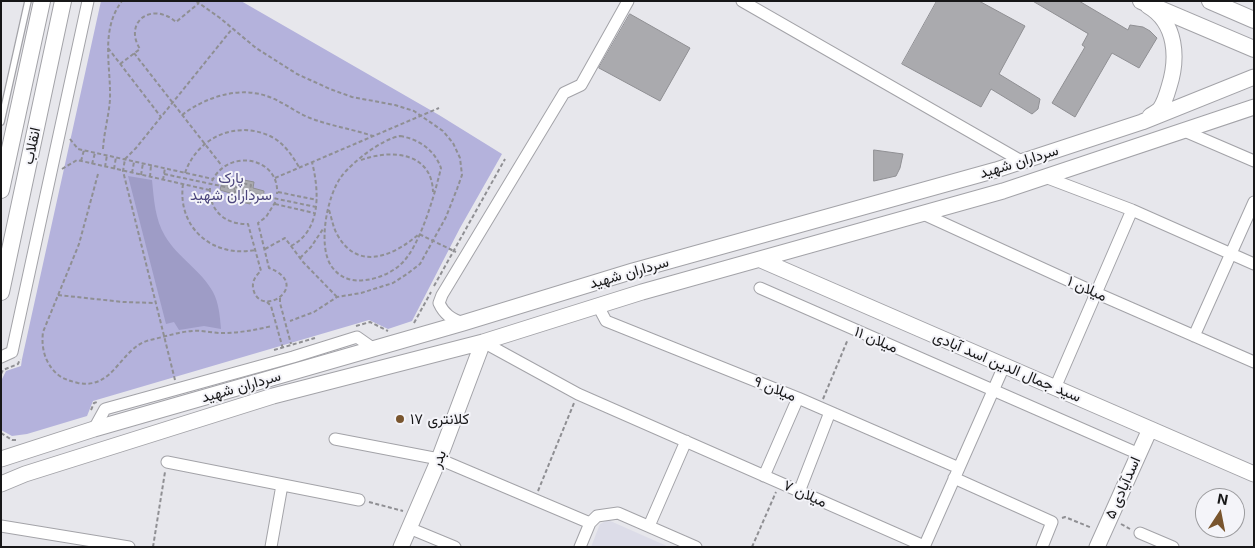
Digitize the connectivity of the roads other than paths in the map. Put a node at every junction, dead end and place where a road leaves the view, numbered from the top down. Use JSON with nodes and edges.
{"nodes":[{"id":1,"x":28,"y":1,"type":"edge"},
{"id":2,"x":42,"y":1,"type":"edge"},
{"id":3,"x":63,"y":1,"type":"edge"},
{"id":4,"x":88,"y":1,"type":"edge"},
{"id":5,"x":628,"y":1,"type":"edge"},
{"id":6,"x":742,"y":1,"type":"edge"},
{"id":7,"x":1141,"y":1,"type":"edge"},
{"id":8,"x":1210,"y":1,"type":"edge"},
{"id":9,"x":1254,"y":20,"type":"edge"},
{"id":10,"x":1254,"y":49,"type":"edge"},
{"id":11,"x":1254,"y":77,"type":"edge"},
{"id":12,"x":1254,"y":106,"type":"edge"},
{"id":13,"x":1,"y":122,"type":"edge"},
{"id":14,"x":1142,"y":122,"type":"junction"},
{"id":15,"x":1182,"y":130,"type":"junction"},
{"id":16,"x":1254,"y":161,"type":"edge"},
{"id":17,"x":1023,"y":162,"type":"junction"},
{"id":18,"x":996,"y":170,"type":"junction"},
{"id":19,"x":1045,"y":177,"type":"junction"},
{"id":20,"x":1,"y":190,"type":"edge"},
{"id":21,"x":1003,"y":191,"type":"junction"},
{"id":22,"x":1254,"y":202,"type":"edge"},
{"id":23,"x":1132,"y":210,"type":"junction"},
{"id":24,"x":922,"y":213,"type":"junction"},
{"id":25,"x":1231,"y":254,"type":"junction"},
{"id":26,"x":760,"y":260,"type":"junction"},
{"id":27,"x":1254,"y":264,"type":"edge"},
{"id":28,"x":634,"y":271,"type":"junction"},
{"id":29,"x":760,"y":288,"type":"dead end"},
{"id":30,"x":1,"y":292,"type":"edge"},
{"id":31,"x":642,"y":292,"type":"junction"},
{"id":32,"x":1096,"y":293,"type":"junction"},
{"id":33,"x":598,"y":306,"type":"junction"},
{"id":34,"x":463,"y":323,"type":"junction"},
{"id":35,"x":1194,"y":336,"type":"junction"},
{"id":36,"x":483,"y":342,"type":"junction"},
{"id":37,"x":374,"y":349,"type":"junction"},
{"id":38,"x":1,"y":357,"type":"edge"},
{"id":39,"x":1254,"y":362,"type":"edge"},
{"id":40,"x":1004,"y":366,"type":"junction"},
{"id":41,"x":1055,"y":388,"type":"junction"},
{"id":42,"x":993,"y":391,"type":"junction"},
{"id":43,"x":798,"y":398,"type":"junction"},
{"id":44,"x":830,"y":412,"type":"junction"},
{"id":45,"x":94,"y":429,"type":"junction"},
{"id":46,"x":1150,"y":429,"type":"junction"},
{"id":47,"x":335,"y":439,"type":"dead end"},
{"id":48,"x":686,"y":441,"type":"junction"},
{"id":49,"x":1138,"y":454,"type":"junction"},
{"id":50,"x":1,"y":459,"type":"edge"},
{"id":51,"x":439,"y":459,"type":"junction"},
{"id":52,"x":167,"y":462,"type":"road end"},
{"id":53,"x":1253,"y":471,"type":"edge"},
{"id":54,"x":956,"y":473,"type":"junction"},
{"id":55,"x":764,"y":476,"type":"junction"},
{"id":56,"x":1,"y":484,"type":"edge"},
{"id":57,"x":282,"y":484,"type":"junction"},
{"id":58,"x":799,"y":492,"type":"junction"},
{"id":59,"x":359,"y":500,"type":"road end"},
{"id":60,"x":412,"y":521,"type":"junction"},
{"id":61,"x":590,"y":523,"type":"junction"},
{"id":62,"x":1,"y":526,"type":"edge"},
{"id":63,"x":649,"y":526,"type":"junction"},
{"id":64,"x":1103,"y":533,"type":"edge"},
{"id":65,"x":1140,"y":533,"type":"road end"},
{"id":66,"x":924,"y":546,"type":"edge"},
{"id":67,"x":128,"y":547,"type":"edge"},
{"id":68,"x":271,"y":547,"type":"edge"},
{"id":69,"x":402,"y":547,"type":"edge"},
{"id":70,"x":455,"y":547,"type":"edge"},
{"id":71,"x":580,"y":547,"type":"edge"},
{"id":72,"x":696,"y":547,"type":"edge"},
{"id":73,"x":1042,"y":547,"type":"edge"},
{"id":74,"x":1172,"y":547,"type":"edge"}],
"edges":[{"from":1,"to":13,"type":"lane"},
{"from":2,"to":20,"type":"main road","name":"انقلاب"},
{"from":3,"to":30,"type":"main road","name":"انقلاب"},
{"from":4,"to":38,"type":"street"},
{"from":5,"to":34,"type":"street"},
{"from":6,"to":17,"type":"street"},
{"from":7,"to":10,"type":"main road"},
{"from":7,"to":14,"type":"street"},
{"from":8,"to":9,"type":"main road"},
{"from":11,"to":14,"type":"street","name":"سرداران شهید"},
{"from":12,"to":15,"type":"street","name":"سرداران شهید"},
{"from":14,"to":17,"type":"street","name":"سرداران شهید"},
{"from":15,"to":16,"type":"street"},
{"from":15,"to":19,"type":"street","name":"سرداران شهید"},
{"from":17,"to":18,"type":"street","name":"سرداران شهید"},
{"from":18,"to":21,"type":"street"},
{"from":18,"to":28,"type":"street","name":"سرداران شهید"},
{"from":19,"to":21,"type":"street","name":"سرداران شهید"},
{"from":19,"to":23,"type":"street"},
{"from":21,"to":24,"type":"street","name":"سرداران شهید"},
{"from":22,"to":25,"type":"street"},
{"from":23,"to":25,"type":"street"},
{"from":23,"to":32,"type":"street"},
{"from":24,"to":26,"type":"street","name":"سرداران شهید"},
{"from":24,"to":32,"type":"street","name":"میلان ۱"},
{"from":25,"to":27,"type":"street"},
{"from":25,"to":35,"type":"street"},
{"from":26,"to":31,"type":"street","name":"سرداران شهید"},
{"from":26,"to":40,"type":"street","name":"سید جمال الدین اسد آبادی"},
{"from":28,"to":31,"type":"street"},
{"from":28,"to":34,"type":"street","name":"سرداران شهید"},
{"from":29,"to":42,"type":"street","name":"میلان ۱۱"},
{"from":31,"to":33,"type":"street","name":"سرداران شهید"},
{"from":32,"to":35,"type":"street","name":"میلان ۱"},
{"from":32,"to":41,"type":"street"},
{"from":33,"to":36,"type":"street","name":"سرداران شهید"},
{"from":33,"to":43,"type":"street","name":"میلان ۹"},
{"from":34,"to":37,"type":"street","name":"سرداران شهید"},
{"from":35,"to":39,"type":"street","name":"میلان ۱"},
{"from":36,"to":48,"type":"street","name":"میلان ۷"},
{"from":36,"to":51,"type":"street","name":"بدر"},
{"from":36,"to":56,"type":"street","name":"سرداران شهید"},
{"from":37,"to":45,"type":"street","name":"سرداران شهید"},
{"from":37,"to":45,"type":"street"},
{"from":40,"to":41,"type":"street","name":"سید جمال الدین اسد آبادی"},
{"from":40,"to":42,"type":"street"},
{"from":41,"to":46,"type":"street","name":"سید جمال الدین اسد آبادی"},
{"from":42,"to":49,"type":"street","name":"میلان ۱۱"},
{"from":42,"to":54,"type":"street"},
{"from":43,"to":44,"type":"street","name":"میلان ۹"},
{"from":43,"to":55,"type":"street"},
{"from":44,"to":54,"type":"street","name":"میلان ۹"},
{"from":44,"to":58,"type":"street"},
{"from":45,"to":50,"type":"street","name":"سرداران شهید"},
{"from":46,"to":49,"type":"street","name":"اسدآیادی ۵"},
{"from":46,"to":53,"type":"street","name":"سید جمال الدین اسد آبادی"},
{"from":47,"to":51,"type":"street"},
{"from":48,"to":55,"type":"street","name":"میلان ۷"},
{"from":48,"to":63,"type":"street"},
{"from":49,"to":64,"type":"street","name":"اسدآیادی ۵"},
{"from":51,"to":60,"type":"street","name":"بدر"},
{"from":51,"to":61,"type":"street"},
{"from":52,"to":57,"type":"street"},
{"from":54,"to":66,"type":"street"},
{"from":54,"to":73,"type":"street","name":"میلان ۹"},
{"from":55,"to":58,"type":"street","name":"میلان ۷"},
{"from":57,"to":59,"type":"street"},
{"from":57,"to":68,"type":"street"},
{"from":58,"to":66,"type":"street","name":"میلان ۷"},
{"from":60,"to":69,"type":"street","name":"بدر"},
{"from":60,"to":70,"type":"street"},
{"from":61,"to":63,"type":"street"},
{"from":61,"to":71,"type":"street"},
{"from":62,"to":67,"type":"street"},
{"from":63,"to":72,"type":"street"},
{"from":65,"to":74,"type":"street"}]}
